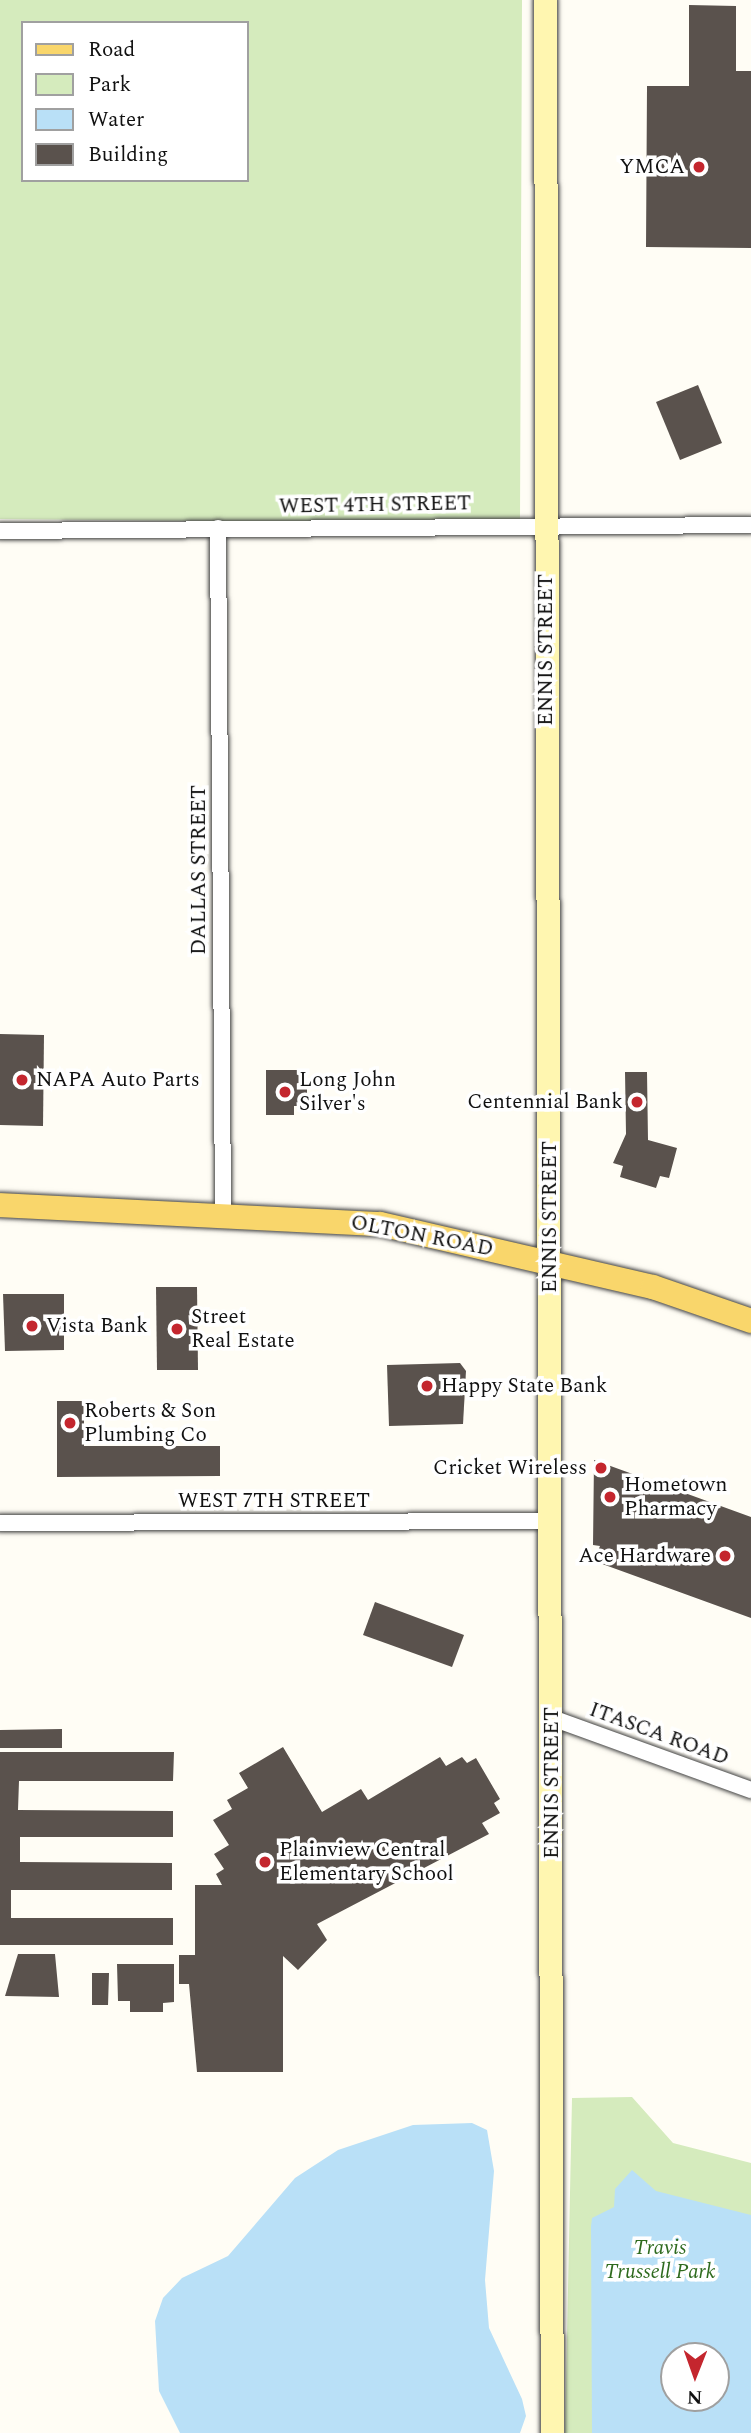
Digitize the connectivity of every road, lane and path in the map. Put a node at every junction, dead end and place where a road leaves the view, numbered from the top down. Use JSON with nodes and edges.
{"nodes":[{"id":1,"x":545,"y":0,"type":"edge"},
{"id":2,"x":546,"y":524,"type":"junction"},
{"id":3,"x":751,"y":525,"type":"edge"},
{"id":4,"x":218,"y":528,"type":"junction"},
{"id":5,"x":0,"y":531,"type":"edge"},
{"id":6,"x":0,"y":1205,"type":"edge"},
{"id":7,"x":223,"y":1212,"type":"junction"},
{"id":8,"x":551,"y":1262,"type":"junction"},
{"id":9,"x":751,"y":1321,"type":"edge"},
{"id":10,"x":549,"y":1521,"type":"junction"},
{"id":11,"x":0,"y":1523,"type":"edge"},
{"id":12,"x":552,"y":1718,"type":"junction"},
{"id":13,"x":751,"y":1790,"type":"edge"},
{"id":14,"x":552,"y":2433,"type":"edge"}],
"edges":[{"from":1,"to":2,"type":"main road","name":"ENNIS STREET"},
{"from":2,"to":3,"type":"street","name":"WEST 4TH STREET"},
{"from":2,"to":4,"type":"street","name":"WEST 4TH STREET"},
{"from":2,"to":8,"type":"main road","name":"ENNIS STREET"},
{"from":4,"to":5,"type":"street","name":"WEST 4TH STREET"},
{"from":4,"to":7,"type":"street","name":"DALLAS STREET"},
{"from":6,"to":7,"type":"main road","name":"OLTON ROAD"},
{"from":7,"to":8,"type":"main road","name":"OLTON ROAD"},
{"from":8,"to":9,"type":"main road","name":"OLTON ROAD"},
{"from":8,"to":10,"type":"main road","name":"ENNIS STREET"},
{"from":10,"to":11,"type":"street","name":"WEST 7TH STREET"},
{"from":10,"to":12,"type":"main road","name":"ENNIS STREET"},
{"from":12,"to":13,"type":"street","name":"ITASCA ROAD"},
{"from":12,"to":14,"type":"main road","name":"ENNIS STREET"}]}
